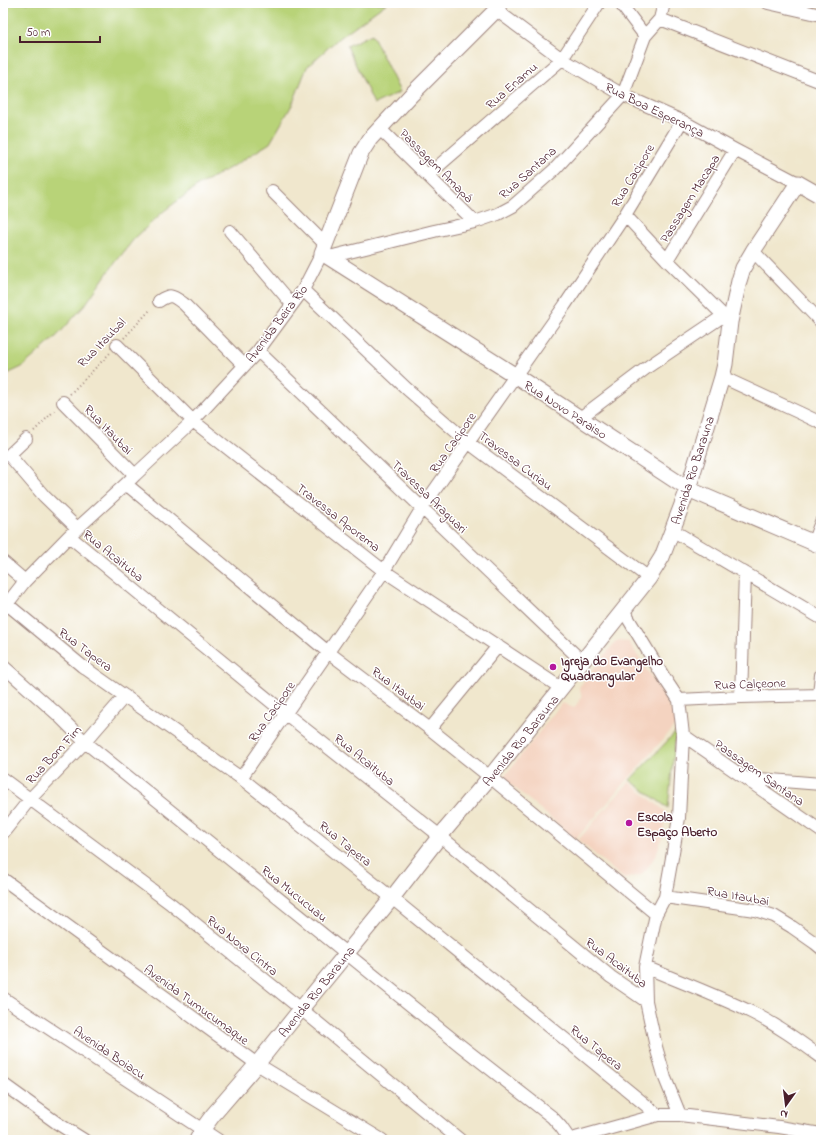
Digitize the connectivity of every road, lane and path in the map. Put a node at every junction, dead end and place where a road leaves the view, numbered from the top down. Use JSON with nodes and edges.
{"nodes":[{"id":1,"x":599,"y":3,"type":"edge"},
{"id":2,"x":620,"y":3,"type":"edge"},
{"id":3,"x":664,"y":3,"type":"edge"},
{"id":4,"x":768,"y":3,"type":"edge"},
{"id":5,"x":498,"y":7,"type":"edge"},
{"id":6,"x":821,"y":15,"type":"edge"},
{"id":7,"x":660,"y":19,"type":"junction"},
{"id":8,"x":645,"y":36,"type":"junction"},
{"id":9,"x":562,"y":59,"type":"junction"},
{"id":10,"x":821,"y":82,"type":"edge"},
{"id":11,"x":623,"y":95,"type":"junction"},
{"id":12,"x":682,"y":120,"type":"junction"},
{"id":13,"x":380,"y":129,"type":"junction"},
{"id":14,"x":735,"y":150,"type":"junction"},
{"id":15,"x":428,"y":175,"type":"junction"},
{"id":16,"x":798,"y":183,"type":"junction"},
{"id":17,"x":272,"y":190,"type":"dead end"},
{"id":18,"x":821,"y":196,"type":"edge"},
{"id":19,"x":625,"y":215,"type":"junction"},
{"id":20,"x":475,"y":222,"type":"junction"},
{"id":21,"x":230,"y":231,"type":"dead end"},
{"id":22,"x":325,"y":251,"type":"junction"},
{"id":23,"x":752,"y":251,"type":"junction"},
{"id":24,"x":667,"y":260,"type":"junction"},
{"id":25,"x":302,"y":290,"type":"junction"},
{"id":26,"x":159,"y":301,"type":"joint"},
{"id":27,"x":292,"y":304,"type":"junction"},
{"id":28,"x":727,"y":319,"type":"junction"},
{"id":29,"x":821,"y":322,"type":"edge"},
{"id":30,"x":117,"y":345,"type":"junction"},
{"id":31,"x":258,"y":351,"type":"junction"},
{"id":32,"x":244,"y":365,"type":"junction"},
{"id":33,"x":516,"y":376,"type":"junction"},
{"id":34,"x":722,"y":377,"type":"junction"},
{"id":35,"x":63,"y":402,"type":"junction"},
{"id":36,"x":580,"y":418,"type":"junction"},
{"id":37,"x":193,"y":421,"type":"junction"},
{"id":38,"x":821,"y":423,"type":"edge"},
{"id":39,"x":26,"y":439,"type":"joint"},
{"id":40,"x":469,"y":443,"type":"junction"},
{"id":41,"x":135,"y":475,"type":"junction"},
{"id":42,"x":126,"y":484,"type":"junction"},
{"id":43,"x":688,"y":489,"type":"junction"},
{"id":44,"x":422,"y":508,"type":"junction"},
{"id":45,"x":821,"y":522,"type":"edge"},
{"id":46,"x":672,"y":530,"type":"junction"},
{"id":47,"x":73,"y":532,"type":"junction"},
{"id":48,"x":817,"y":544,"type":"edge"},
{"id":49,"x":3,"y":562,"type":"edge"},
{"id":50,"x":384,"y":571,"type":"junction"},
{"id":51,"x":745,"y":574,"type":"junction"},
{"id":52,"x":649,"y":578,"type":"junction"},
{"id":53,"x":25,"y":581,"type":"junction"},
{"id":54,"x":5,"y":606,"type":"edge"},
{"id":55,"x":624,"y":610,"type":"junction"},
{"id":56,"x":821,"y":618,"type":"edge"},
{"id":57,"x":498,"y":646,"type":"junction"},
{"id":58,"x":328,"y":652,"type":"junction"},
{"id":59,"x":582,"y":662,"type":"junction"},
{"id":60,"x":3,"y":666,"type":"edge"},
{"id":61,"x":821,"y":675,"type":"edge"},
{"id":62,"x":561,"y":688,"type":"junction"},
{"id":63,"x":820,"y":695,"type":"edge"},
{"id":64,"x":125,"y":696,"type":"junction"},
{"id":65,"x":741,"y":697,"type":"junction"},
{"id":66,"x":679,"y":700,"type":"junction"},
{"id":67,"x":286,"y":714,"type":"junction"},
{"id":68,"x":430,"y":729,"type":"junction"},
{"id":69,"x":682,"y":735,"type":"junction"},
{"id":70,"x":85,"y":742,"type":"junction"},
{"id":71,"x":490,"y":776,"type":"junction"},
{"id":72,"x":241,"y":778,"type":"junction"},
{"id":73,"x":746,"y":778,"type":"junction"},
{"id":74,"x":3,"y":779,"type":"edge"},
{"id":75,"x":821,"y":784,"type":"edge"},
{"id":76,"x":30,"y":799,"type":"junction"},
{"id":77,"x":821,"y":831,"type":"edge"},
{"id":78,"x":3,"y":833,"type":"edge"},
{"id":79,"x":440,"y":836,"type":"junction"},
{"id":80,"x":3,"y":879,"type":"edge"},
{"id":81,"x":665,"y":897,"type":"junction"},
{"id":82,"x":392,"y":898,"type":"junction"},
{"id":83,"x":656,"y":914,"type":"junction"},
{"id":84,"x":821,"y":948,"type":"edge"},
{"id":85,"x":346,"y":953,"type":"junction"},
{"id":86,"x":645,"y":967,"type":"junction"},
{"id":87,"x":3,"y":998,"type":"edge"},
{"id":88,"x":646,"y":1001,"type":"junction"},
{"id":89,"x":300,"y":1009,"type":"junction"},
{"id":90,"x":821,"y":1057,"type":"edge"},
{"id":91,"x":257,"y":1064,"type":"junction"},
{"id":92,"x":3,"y":1084,"type":"edge"},
{"id":93,"x":658,"y":1115,"type":"junction"},
{"id":94,"x":680,"y":1115,"type":"junction"},
{"id":95,"x":821,"y":1134,"type":"edge"},
{"id":96,"x":200,"y":1135,"type":"edge"},
{"id":97,"x":806,"y":1135,"type":"edge"},
{"id":98,"x":84,"y":1140,"type":"edge"},
{"id":99,"x":218,"y":1140,"type":"edge"},
{"id":100,"x":382,"y":1140,"type":"edge"},
{"id":101,"x":460,"y":1140,"type":"edge"},
{"id":102,"x":569,"y":1140,"type":"edge"}],
"edges":[{"from":1,"to":9,"type":"street","name":"Rua Enamu"},
{"from":2,"to":8,"type":"street"},
{"from":3,"to":7,"type":"street","name":"Rua Santana"},
{"from":4,"to":6,"type":"street"},
{"from":5,"to":9,"type":"street","name":"Rua Boa Esperança"},
{"from":5,"to":13,"type":"street","name":"Avenida Beira Rio"},
{"from":7,"to":8,"type":"street","name":"Rua Santana"},
{"from":7,"to":10,"type":"street"},
{"from":8,"to":11,"type":"street","name":"Rua Santana"},
{"from":9,"to":11,"type":"street","name":"Rua Boa Esperança"},
{"from":9,"to":15,"type":"street","name":"Rua Enamu"},
{"from":11,"to":12,"type":"street","name":"Rua Boa Esperança"},
{"from":11,"to":20,"type":"street","name":"Rua Santana"},
{"from":12,"to":14,"type":"street","name":"Rua Boa Esperança"},
{"from":12,"to":19,"type":"street","name":"Rua Cacipore"},
{"from":13,"to":15,"type":"street","name":"Passagem Amapá"},
{"from":13,"to":22,"type":"street","name":"Avenida Beira Rio"},
{"from":14,"to":16,"type":"street","name":"Rua Boa Esperança"},
{"from":14,"to":24,"type":"street","name":"Passagem Macapa"},
{"from":15,"to":20,"type":"street","name":"Passagem Amapá"},
{"from":16,"to":18,"type":"street","name":"Rua Boa Esperança"},
{"from":16,"to":23,"type":"street","name":"Avenida Rio Barauna"},
{"from":17,"to":22,"type":"street"},
{"from":19,"to":24,"type":"street"},
{"from":19,"to":33,"type":"street","name":"Rua Cacipore"},
{"from":20,"to":22,"type":"street","name":"Rua Santana"},
{"from":21,"to":27,"type":"street"},
{"from":22,"to":25,"type":"street","name":"Avenida Beira Rio"},
{"from":22,"to":33,"type":"street","name":"Rua Novo Paraiso"},
{"from":23,"to":28,"type":"street","name":"Avenida Rio Barauna"},
{"from":23,"to":29,"type":"street"},
{"from":24,"to":28,"type":"street"},
{"from":25,"to":27,"type":"street","name":"Avenida Beira Rio"},
{"from":25,"to":40,"type":"street","name":"Travessa Curiau"},
{"from":26,"to":30,"type":"path","name":"Rua Itaubal"},
{"from":26,"to":32,"type":"street"},
{"from":27,"to":31,"type":"street","name":"Avenida Beira Rio"},
{"from":28,"to":34,"type":"street","name":"Avenida Rio Barauna"},
{"from":28,"to":36,"type":"street"},
{"from":30,"to":35,"type":"path","name":"Rua Itaubal"},
{"from":30,"to":37,"type":"street","name":"Travessa Aporema"},
{"from":31,"to":32,"type":"street","name":"Avenida Beira Rio"},
{"from":31,"to":44,"type":"street","name":"Travessa Araguari"},
{"from":32,"to":37,"type":"street","name":"Avenida Beira Rio"},
{"from":33,"to":36,"type":"street","name":"Rua Novo Paraiso"},
{"from":33,"to":40,"type":"street","name":"Rua Cacipore"},
{"from":34,"to":38,"type":"street"},
{"from":34,"to":43,"type":"street","name":"Avenida Rio Barauna"},
{"from":35,"to":39,"type":"path","name":"Rua Itaubal"},
{"from":35,"to":41,"type":"street","name":"Rua Itaubai"},
{"from":36,"to":43,"type":"street","name":"Rua Novo Paraiso"},
{"from":37,"to":41,"type":"street","name":"Avenida Beira Rio"},
{"from":37,"to":50,"type":"street","name":"Travessa Aporema"},
{"from":39,"to":47,"type":"street","name":"Rua Acaituba"},
{"from":40,"to":44,"type":"street","name":"Rua Cacipore"},
{"from":40,"to":52,"type":"street","name":"Travessa Curiau"},
{"from":41,"to":42,"type":"street","name":"Avenida Beira Rio"},
{"from":42,"to":47,"type":"street","name":"Avenida Beira Rio"},
{"from":42,"to":58,"type":"street","name":"Rua Itaubai"},
{"from":43,"to":46,"type":"street","name":"Avenida Rio Barauna"},
{"from":43,"to":48,"type":"street","name":"Rua Novo Paraiso"},
{"from":44,"to":50,"type":"street","name":"Rua Cacipore"},
{"from":44,"to":59,"type":"street","name":"Travessa Araguari"},
{"from":45,"to":48,"type":"street"},
{"from":46,"to":51,"type":"street"},
{"from":46,"to":52,"type":"street","name":"Avenida Rio Barauna"},
{"from":47,"to":53,"type":"street","name":"Avenida Beira Rio"},
{"from":47,"to":67,"type":"street","name":"Rua Acaituba"},
{"from":49,"to":53,"type":"street"},
{"from":50,"to":57,"type":"street","name":"Travessa Aporema"},
{"from":50,"to":58,"type":"street","name":"Rua Cacipore"},
{"from":51,"to":56,"type":"street"},
{"from":51,"to":65,"type":"street"},
{"from":52,"to":55,"type":"street","name":"Avenida Rio Barauna"},
{"from":53,"to":54,"type":"street","name":"Avenida Beira Rio"},
{"from":54,"to":64,"type":"street","name":"Rua Tapera"},
{"from":55,"to":59,"type":"street","name":"Avenida Rio Barauna"},
{"from":55,"to":66,"type":"street"},
{"from":57,"to":62,"type":"street","name":"Travessa Aporema"},
{"from":57,"to":68,"type":"street"},
{"from":58,"to":67,"type":"street","name":"Rua Cacipore"},
{"from":58,"to":68,"type":"street","name":"Rua Itaubai"},
{"from":59,"to":62,"type":"street","name":"Avenida Rio Barauna"},
{"from":60,"to":70,"type":"street","name":"Rua Mucucuau"},
{"from":61,"to":63,"type":"street"},
{"from":62,"to":71,"type":"street","name":"Avenida Rio Barauna"},
{"from":63,"to":65,"type":"street","name":"Rua Calçeone"},
{"from":64,"to":70,"type":"street","name":"Rua Bom Fim"},
{"from":64,"to":72,"type":"street","name":"Rua Tapera"},
{"from":65,"to":66,"type":"street","name":"Rua Calçeone"},
{"from":66,"to":69,"type":"street"},
{"from":67,"to":72,"type":"street","name":"Rua Cacipore"},
{"from":67,"to":79,"type":"street","name":"Rua Acaituba"},
{"from":68,"to":71,"type":"street","name":"Rua Itaubai"},
{"from":69,"to":73,"type":"street","name":"Passagem Santana"},
{"from":69,"to":81,"type":"street"},
{"from":70,"to":76,"type":"street","name":"Rua Bom Fim"},
{"from":70,"to":85,"type":"street","name":"Rua Mucucuau"},
{"from":71,"to":79,"type":"street","name":"Avenida Rio Barauna"},
{"from":71,"to":83,"type":"street","name":"Rua Itaubai"},
{"from":72,"to":82,"type":"street","name":"Rua Tapera"},
{"from":73,"to":75,"type":"street"},
{"from":73,"to":77,"type":"street","name":"Passagem Santana"},
{"from":74,"to":76,"type":"street","name":"Rua Nova Cintra"},
{"from":76,"to":78,"type":"street","name":"Rua Bom Fim"},
{"from":76,"to":89,"type":"street","name":"Rua Nova Cintra"},
{"from":79,"to":82,"type":"street","name":"Avenida Rio Barauna"},
{"from":79,"to":88,"type":"street","name":"Rua Acaituba"},
{"from":80,"to":91,"type":"street","name":"Avenida Tumucumaque"},
{"from":81,"to":83,"type":"street"},
{"from":81,"to":84,"type":"street","name":"Rua Itaubai"},
{"from":82,"to":85,"type":"street","name":"Avenida Rio Barauna"},
{"from":82,"to":93,"type":"street","name":"Rua Tapera"},
{"from":83,"to":86,"type":"street"},
{"from":85,"to":89,"type":"street","name":"Avenida Rio Barauna"},
{"from":85,"to":102,"type":"street","name":"Rua Mucucuau"},
{"from":86,"to":88,"type":"street"},
{"from":86,"to":90,"type":"street","name":"Rua Acaituba"},
{"from":87,"to":96,"type":"street","name":"Avenida Boiacu"},
{"from":88,"to":94,"type":"street"},
{"from":89,"to":91,"type":"street","name":"Avenida Rio Barauna"},
{"from":89,"to":101,"type":"street","name":"Rua Nova Cintra"},
{"from":91,"to":96,"type":"street","name":"Avenida Rio Barauna"},
{"from":91,"to":100,"type":"street","name":"Avenida Tumucumaque"},
{"from":92,"to":98,"type":"street"},
{"from":93,"to":94,"type":"street"},
{"from":93,"to":102,"type":"street"},
{"from":94,"to":97,"type":"street"},
{"from":95,"to":97,"type":"street"},
{"from":96,"to":99,"type":"street","name":"Avenida Boiacu"}]}
